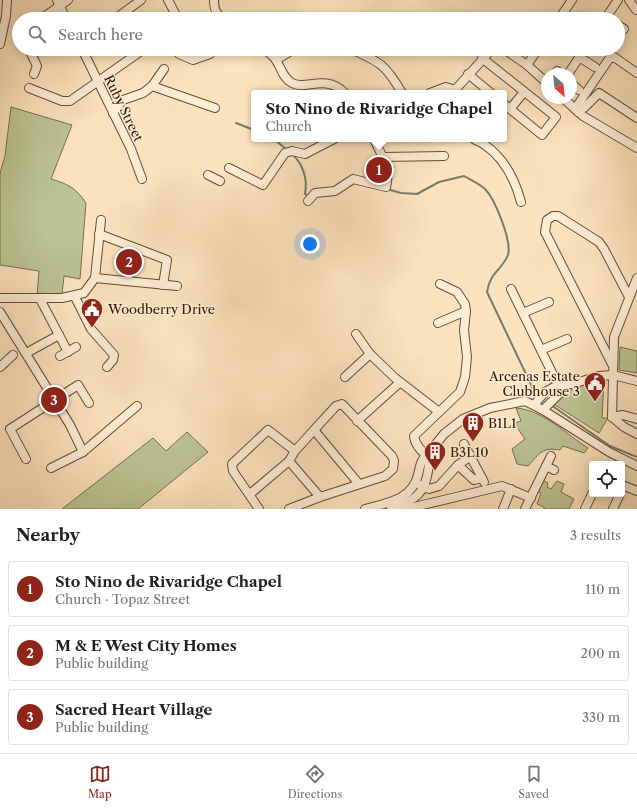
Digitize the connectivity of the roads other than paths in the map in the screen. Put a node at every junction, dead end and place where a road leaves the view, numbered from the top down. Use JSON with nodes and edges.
{"nodes":[{"id":1,"x":7,"y":0,"type":"edge"},
{"id":2,"x":68,"y":0,"type":"edge"},
{"id":3,"x":142,"y":0,"type":"edge"},
{"id":4,"x":168,"y":0,"type":"edge"},
{"id":5,"x":214,"y":0,"type":"edge"},
{"id":6,"x":572,"y":0,"type":"edge"},
{"id":7,"x":618,"y":0,"type":"edge"},
{"id":8,"x":629,"y":0,"type":"edge"},
{"id":9,"x":58,"y":3,"type":"edge"},
{"id":10,"x":636,"y":10,"type":"edge"},
{"id":11,"x":48,"y":12,"type":"edge"},
{"id":12,"x":62,"y":12,"type":"edge"},
{"id":13,"x":125,"y":12,"type":"edge"},
{"id":14,"x":174,"y":12,"type":"edge"},
{"id":15,"x":216,"y":12,"type":"edge"},
{"id":16,"x":564,"y":12,"type":"edge"},
{"id":17,"x":611,"y":12,"type":"edge"},
{"id":18,"x":0,"y":44,"type":"edge"},
{"id":19,"x":32,"y":56,"type":"edge"},
{"id":20,"x":85,"y":56,"type":"edge"},
{"id":21,"x":134,"y":56,"type":"edge"},
{"id":22,"x":184,"y":56,"type":"edge"},
{"id":23,"x":204,"y":56,"type":"edge"},
{"id":24,"x":272,"y":56,"type":"edge"},
{"id":25,"x":283,"y":56,"type":"edge"},
{"id":26,"x":365,"y":56,"type":"edge"},
{"id":27,"x":514,"y":56,"type":"edge"},
{"id":28,"x":533,"y":56,"type":"edge"},
{"id":29,"x":579,"y":57,"type":"joint"},
{"id":30,"x":482,"y":58,"type":"joint"},
{"id":31,"x":276,"y":60,"type":"junction"},
{"id":32,"x":527,"y":65,"type":"junction"},
{"id":33,"x":572,"y":68,"type":"edge"},
{"id":34,"x":595,"y":68,"type":"dead end"},
{"id":35,"x":164,"y":69,"type":"dead end"},
{"id":36,"x":637,"y":73,"type":"edge"},
{"id":37,"x":34,"y":74,"type":"dead end"},
{"id":38,"x":468,"y":74,"type":"junction"},
{"id":39,"x":541,"y":78,"type":"edge"},
{"id":40,"x":98,"y":82,"type":"junction"},
{"id":41,"x":152,"y":86,"type":"junction"},
{"id":42,"x":29,"y":88,"type":"dead end"},
{"id":43,"x":342,"y":90,"type":"edge"},
{"id":44,"x":400,"y":90,"type":"edge"},
{"id":45,"x":438,"y":90,"type":"edge"},
{"id":46,"x":454,"y":90,"type":"edge"},
{"id":47,"x":457,"y":90,"type":"edge"},
{"id":48,"x":487,"y":90,"type":"edge"},
{"id":49,"x":524,"y":92,"type":"junction"},
{"id":50,"x":570,"y":104,"type":"edge"},
{"id":51,"x":507,"y":106,"type":"edge"},
{"id":52,"x":215,"y":108,"type":"dead end"},
{"id":53,"x":576,"y":110,"type":"junction"},
{"id":54,"x":113,"y":113,"type":"junction"},
{"id":55,"x":637,"y":118,"type":"edge"},
{"id":56,"x":327,"y":142,"type":"edge"},
{"id":57,"x":375,"y":142,"type":"edge"},
{"id":58,"x":479,"y":142,"type":"edge"},
{"id":59,"x":637,"y":148,"type":"edge"},
{"id":60,"x":444,"y":156,"type":"dead end"},
{"id":61,"x":382,"y":157,"type":"junction"},
{"id":62,"x":229,"y":168,"type":"dead end"},
{"id":63,"x":208,"y":175,"type":"dead end"},
{"id":64,"x":142,"y":179,"type":"dead end"},
{"id":65,"x":220,"y":181,"type":"dead end"},
{"id":66,"x":311,"y":197,"type":"dead end"},
{"id":67,"x":521,"y":202,"type":"dead end"},
{"id":68,"x":101,"y":220,"type":"dead end"},
{"id":69,"x":99,"y":234,"type":"junction"},
{"id":70,"x":131,"y":248,"type":"junction"},
{"id":71,"x":95,"y":278,"type":"junction"},
{"id":72,"x":637,"y":278,"type":"edge"},
{"id":73,"x":128,"y":281,"type":"junction"},
{"id":74,"x":440,"y":284,"type":"dead end"},
{"id":75,"x":163,"y":285,"type":"junction"},
{"id":76,"x":177,"y":286,"type":"dead end"},
{"id":77,"x":512,"y":289,"type":"dead end"},
{"id":78,"x":75,"y":297,"type":"junction"},
{"id":79,"x":629,"y":297,"type":"junction"},
{"id":80,"x":0,"y":298,"type":"edge"},
{"id":81,"x":40,"y":299,"type":"junction"},
{"id":82,"x":549,"y":302,"type":"dead end"},
{"id":83,"x":466,"y":311,"type":"junction"},
{"id":84,"x":0,"y":312,"type":"edge"},
{"id":85,"x":523,"y":313,"type":"junction"},
{"id":86,"x":438,"y":323,"type":"dead end"},
{"id":87,"x":356,"y":334,"type":"dead end"},
{"id":88,"x":59,"y":335,"type":"junction"},
{"id":89,"x":567,"y":339,"type":"dead end"},
{"id":90,"x":76,"y":347,"type":"dead end"},
{"id":91,"x":541,"y":350,"type":"junction"},
{"id":92,"x":30,"y":351,"type":"dead end"},
{"id":93,"x":370,"y":354,"type":"junction"},
{"id":94,"x":13,"y":355,"type":"dead end"},
{"id":95,"x":612,"y":364,"type":"junction"},
{"id":96,"x":0,"y":365,"type":"edge"},
{"id":97,"x":106,"y":367,"type":"dead end"},
{"id":98,"x":613,"y":375,"type":"junction"},
{"id":99,"x":344,"y":377,"type":"dead end"},
{"id":100,"x":637,"y":381,"type":"edge"},
{"id":101,"x":397,"y":385,"type":"dead end"},
{"id":102,"x":559,"y":388,"type":"junction"},
{"id":103,"x":53,"y":401,"type":"junction"},
{"id":104,"x":89,"y":403,"type":"dead end"},
{"id":105,"x":535,"y":403,"type":"junction"},
{"id":106,"x":137,"y":406,"type":"dead end"},
{"id":107,"x":544,"y":409,"type":"junction"},
{"id":108,"x":439,"y":412,"type":"junction"},
{"id":109,"x":612,"y":417,"type":"junction"},
{"id":110,"x":637,"y":418,"type":"edge"},
{"id":111,"x":357,"y":421,"type":"junction"},
{"id":112,"x":314,"y":430,"type":"junction"},
{"id":113,"x":637,"y":434,"type":"edge"},
{"id":114,"x":464,"y":444,"type":"dead end"},
{"id":115,"x":295,"y":451,"type":"junction"},
{"id":116,"x":83,"y":452,"type":"junction"},
{"id":117,"x":430,"y":454,"type":"junction"},
{"id":118,"x":471,"y":456,"type":"junction"},
{"id":119,"x":551,"y":456,"type":"dead end"},
{"id":120,"x":26,"y":459,"type":"dead end"},
{"id":121,"x":290,"y":461,"type":"junction"},
{"id":122,"x":458,"y":465,"type":"junction"},
{"id":123,"x":637,"y":466,"type":"edge"},
{"id":124,"x":51,"y":468,"type":"dead end"},
{"id":125,"x":359,"y":484,"type":"junction"},
{"id":126,"x":420,"y":485,"type":"junction"},
{"id":127,"x":625,"y":488,"type":"edge"},
{"id":128,"x":511,"y":489,"type":"junction"},
{"id":129,"x":637,"y":491,"type":"edge"},
{"id":130,"x":250,"y":494,"type":"junction"},
{"id":131,"x":320,"y":497,"type":"junction"},
{"id":132,"x":591,"y":497,"type":"edge"},
{"id":133,"x":619,"y":497,"type":"edge"},
{"id":134,"x":531,"y":498,"type":"junction"},
{"id":135,"x":391,"y":507,"type":"edge"},
{"id":136,"x":259,"y":509,"type":"edge"},
{"id":137,"x":289,"y":509,"type":"edge"},
{"id":138,"x":365,"y":509,"type":"edge"},
{"id":139,"x":406,"y":509,"type":"edge"},
{"id":140,"x":503,"y":509,"type":"edge"},
{"id":141,"x":525,"y":509,"type":"edge"},
{"id":142,"x":585,"y":509,"type":"edge"},
{"id":143,"x":613,"y":509,"type":"edge"}],
"edges":[{"from":1,"to":18,"type":"street"},
{"from":2,"to":9,"type":"street"},
{"from":3,"to":13,"type":"street"},
{"from":4,"to":14,"type":"street"},
{"from":5,"to":15,"type":"street"},
{"from":6,"to":16,"type":"street"},
{"from":7,"to":17,"type":"street"},
{"from":8,"to":10,"type":"street"},
{"from":9,"to":11,"type":"street"},
{"from":9,"to":12,"type":"street"},
{"from":19,"to":37,"type":"street"},
{"from":20,"to":40,"type":"street","name":"Ruby Street"},
{"from":21,"to":40,"type":"street"},
{"from":22,"to":23,"type":"street"},
{"from":24,"to":31,"type":"street"},
{"from":25,"to":31,"type":"street"},
{"from":26,"to":44,"type":"street"},
{"from":27,"to":32,"type":"street"},
{"from":28,"to":32,"type":"street"},
{"from":29,"to":33,"type":"street"},
{"from":29,"to":34,"type":"street"},
{"from":30,"to":38,"type":"street"},
{"from":30,"to":49,"type":"street"},
{"from":31,"to":43,"type":"street"},
{"from":32,"to":39,"type":"street"},
{"from":35,"to":41,"type":"street"},
{"from":36,"to":53,"type":"street"},
{"from":38,"to":47,"type":"street"},
{"from":38,"to":48,"type":"street"},
{"from":40,"to":42,"type":"street"},
{"from":40,"to":54,"type":"street","name":"Ruby Street"},
{"from":41,"to":52,"type":"street"},
{"from":41,"to":54,"type":"street"},
{"from":45,"to":46,"type":"street"},
{"from":49,"to":51,"type":"street"},
{"from":49,"to":51,"type":"street"},
{"from":50,"to":53,"type":"street"},
{"from":53,"to":55,"type":"street"},
{"from":53,"to":59,"type":"street"},
{"from":54,"to":64,"type":"street","name":"Ruby Street"},
{"from":56,"to":62,"type":"street"},
{"from":57,"to":61,"type":"street"},
{"from":58,"to":67,"type":"street"},
{"from":60,"to":61,"type":"street"},
{"from":61,"to":66,"type":"street"},
{"from":63,"to":65,"type":"street"},
{"from":68,"to":69,"type":"street"},
{"from":69,"to":70,"type":"street"},
{"from":69,"to":71,"type":"street"},
{"from":70,"to":73,"type":"street"},
{"from":70,"to":75,"type":"street"},
{"from":71,"to":73,"type":"street"},
{"from":71,"to":78,"type":"street"},
{"from":72,"to":79,"type":"street"},
{"from":73,"to":75,"type":"street"},
{"from":74,"to":83,"type":"street"},
{"from":75,"to":76,"type":"street"},
{"from":77,"to":85,"type":"street"},
{"from":78,"to":81,"type":"street"},
{"from":78,"to":97,"type":"street"},
{"from":79,"to":95,"type":"street"},
{"from":79,"to":95,"type":"street"},
{"from":80,"to":81,"type":"street"},
{"from":81,"to":88,"type":"street"},
{"from":82,"to":85,"type":"street"},
{"from":83,"to":86,"type":"street"},
{"from":83,"to":108,"type":"street"},
{"from":84,"to":103,"type":"street"},
{"from":85,"to":91,"type":"street"},
{"from":87,"to":93,"type":"street"},
{"from":88,"to":90,"type":"street"},
{"from":88,"to":92,"type":"street"},
{"from":89,"to":91,"type":"street"},
{"from":91,"to":102,"type":"street"},
{"from":93,"to":99,"type":"street"},
{"from":93,"to":108,"type":"street"},
{"from":94,"to":96,"type":"street"},
{"from":95,"to":98,"type":"street"},
{"from":98,"to":100,"type":"street"},
{"from":98,"to":102,"type":"street"},
{"from":98,"to":109,"type":"street"},
{"from":101,"to":111,"type":"street"},
{"from":102,"to":105,"type":"street"},
{"from":102,"to":107,"type":"street"},
{"from":103,"to":104,"type":"street"},
{"from":103,"to":116,"type":"street"},
{"from":103,"to":120,"type":"street"},
{"from":105,"to":107,"type":"street"},
{"from":105,"to":117,"type":"street"},
{"from":106,"to":116,"type":"street"},
{"from":107,"to":123,"type":"street"},
{"from":108,"to":117,"type":"street"},
{"from":109,"to":110,"type":"street"},
{"from":109,"to":113,"type":"street"},
{"from":111,"to":112,"type":"street"},
{"from":111,"to":125,"type":"street"},
{"from":112,"to":115,"type":"street"},
{"from":112,"to":125,"type":"street"},
{"from":114,"to":118,"type":"street"},
{"from":115,"to":121,"type":"street"},
{"from":115,"to":130,"type":"street"},
{"from":116,"to":124,"type":"street"},
{"from":117,"to":126,"type":"street"},
{"from":118,"to":122,"type":"street"},
{"from":118,"to":122,"type":"street"},
{"from":119,"to":134,"type":"street"},
{"from":121,"to":130,"type":"street"},
{"from":121,"to":131,"type":"street"},
{"from":122,"to":126,"type":"street"},
{"from":125,"to":131,"type":"street"},
{"from":126,"to":135,"type":"street"},
{"from":127,"to":129,"type":"street"},
{"from":128,"to":134,"type":"street"},
{"from":128,"to":139,"type":"street"},
{"from":128,"to":140,"type":"street"},
{"from":130,"to":136,"type":"street"},
{"from":131,"to":137,"type":"street"},
{"from":132,"to":142,"type":"street"},
{"from":133,"to":143,"type":"street"},
{"from":134,"to":141,"type":"street"},
{"from":135,"to":138,"type":"street"}]}
